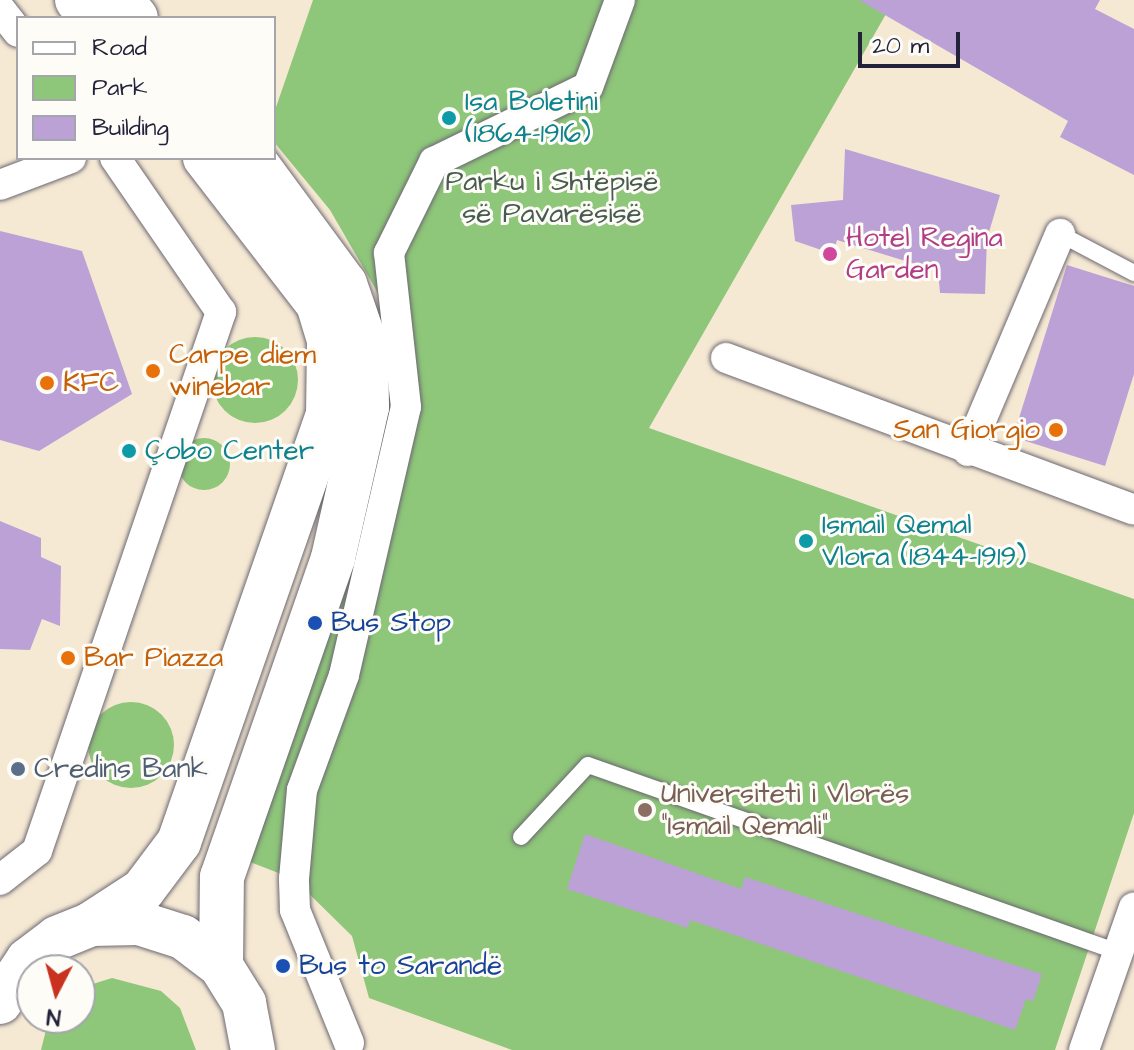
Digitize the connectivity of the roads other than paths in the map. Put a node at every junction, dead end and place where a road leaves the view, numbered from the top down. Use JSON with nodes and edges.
{"nodes":[{"id":1,"x":77,"y":0,"type":"edge"},
{"id":2,"x":121,"y":0,"type":"edge"},
{"id":3,"x":620,"y":0,"type":"edge"},
{"id":4,"x":0,"y":9,"type":"edge"},
{"id":5,"x":90,"y":16,"type":"edge"},
{"id":6,"x":134,"y":16,"type":"edge"},
{"id":7,"x":16,"y":29,"type":"edge"},
{"id":8,"x":66,"y":160,"type":"edge"},
{"id":9,"x":116,"y":160,"type":"edge"},
{"id":10,"x":207,"y":160,"type":"edge"},
{"id":11,"x":254,"y":160,"type":"edge"},
{"id":12,"x":0,"y":185,"type":"edge"},
{"id":13,"x":1060,"y":234,"type":"joint"},
{"id":14,"x":1134,"y":273,"type":"edge"},
{"id":15,"x":726,"y":358,"type":"dead end"},
{"id":16,"x":968,"y":451,"type":"junction"},
{"id":17,"x":1134,"y":510,"type":"edge"},
{"id":18,"x":521,"y":837,"type":"dead end"},
{"id":19,"x":0,"y":880,"type":"edge"},
{"id":20,"x":1134,"y":907,"type":"edge"},
{"id":21,"x":91,"y":924,"type":"junction"},
{"id":22,"x":1126,"y":954,"type":"edge"},
{"id":23,"x":221,"y":966,"type":"junction"},
{"id":24,"x":0,"y":1002,"type":"edge"},
{"id":25,"x":258,"y":1041,"type":"edge"},
{"id":26,"x":349,"y":1043,"type":"dead end"},
{"id":27,"x":1084,"y":1050,"type":"edge"}],
"edges":[{"from":1,"to":5,"type":"main road"},
{"from":2,"to":6,"type":"main road"},
{"from":3,"to":26,"type":"street"},
{"from":4,"to":7,"type":"street"},
{"from":8,"to":12,"type":"street"},
{"from":9,"to":19,"type":"street"},
{"from":10,"to":21,"type":"main road"},
{"from":11,"to":23,"type":"main road"},
{"from":13,"to":14,"type":"lane"},
{"from":13,"to":16,"type":"street"},
{"from":15,"to":16,"type":"street"},
{"from":16,"to":17,"type":"street"},
{"from":18,"to":22,"type":"lane"},
{"from":20,"to":22,"type":"street"},
{"from":21,"to":23,"type":"main road"},
{"from":21,"to":24,"type":"main road"},
{"from":22,"to":27,"type":"street"},
{"from":23,"to":25,"type":"main road"}]}
